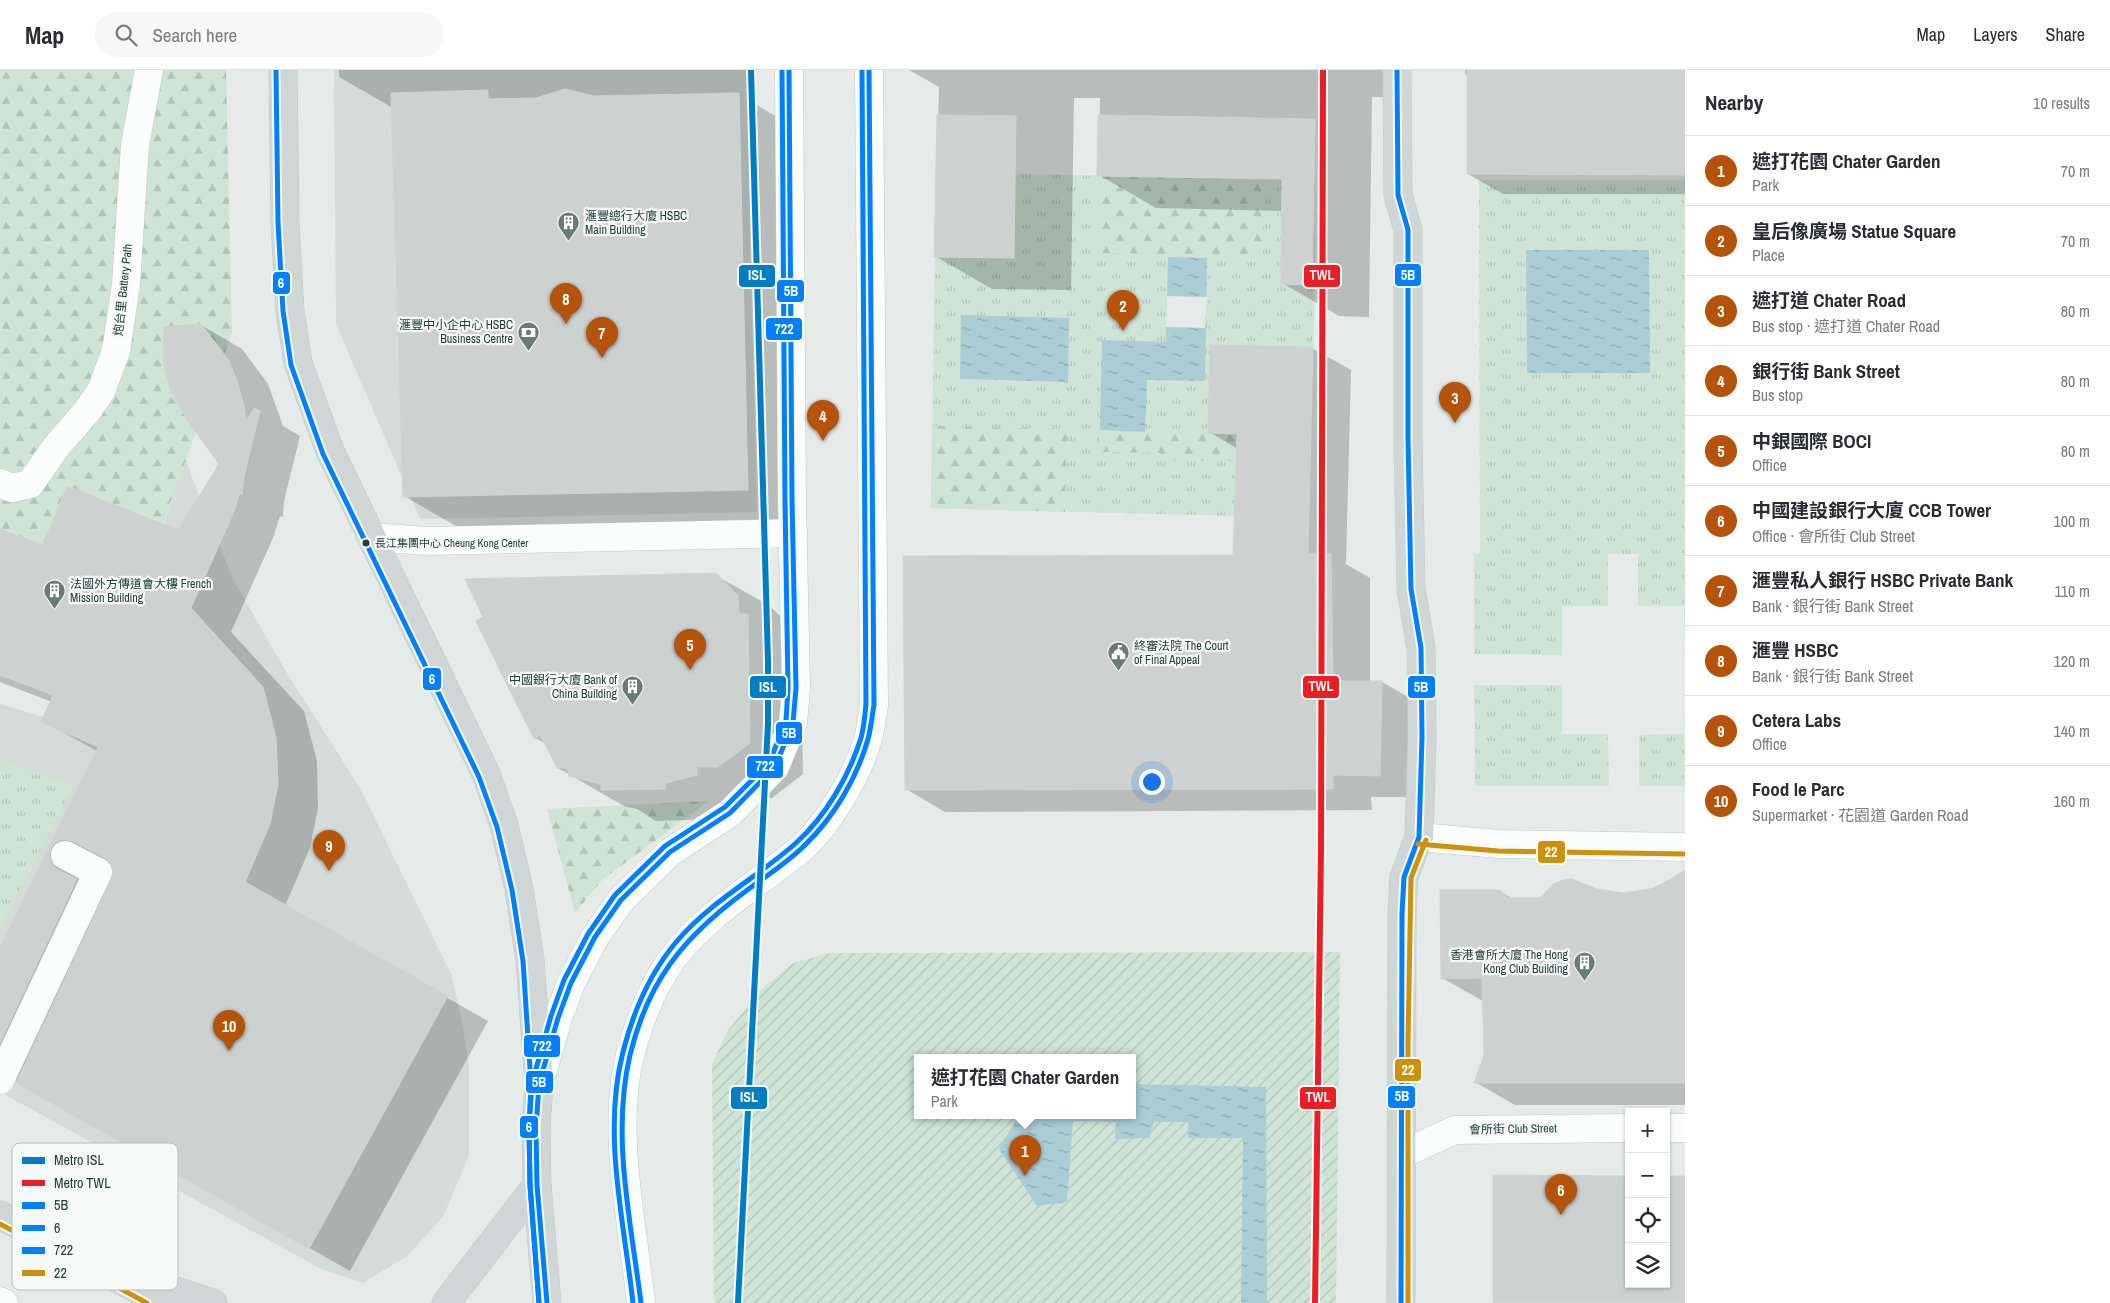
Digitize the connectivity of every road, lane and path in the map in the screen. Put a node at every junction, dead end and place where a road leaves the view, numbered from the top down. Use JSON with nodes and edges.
{"nodes":[{"id":1,"x":149,"y":70,"type":"edge"},
{"id":2,"x":284,"y":70,"type":"edge"},
{"id":3,"x":789,"y":70,"type":"edge"},
{"id":4,"x":869,"y":70,"type":"edge"},
{"id":5,"x":1397,"y":70,"type":"edge"},
{"id":6,"x":0,"y":483,"type":"edge"},
{"id":7,"x":793,"y":533,"type":"junction"},
{"id":8,"x":371,"y":537,"type":"junction"},
{"id":9,"x":1419,"y":837,"type":"junction"},
{"id":10,"x":1685,"y":848,"type":"edge"},
{"id":11,"x":65,"y":855,"type":"dead end"},
{"id":12,"x":0,"y":1080,"type":"edge"},
{"id":13,"x":539,"y":1084,"type":"junction"},
{"id":14,"x":1625,"y":1128,"type":"edge"},
{"id":15,"x":1670,"y":1128,"type":"edge"},
{"id":16,"x":1685,"y":1128,"type":"edge"},
{"id":17,"x":1402,"y":1154,"type":"junction"},
{"id":18,"x":537,"y":1185,"type":"junction"},
{"id":19,"x":0,"y":1215,"type":"edge"},
{"id":20,"x":12,"y":1222,"type":"edge"},
{"id":21,"x":139,"y":1290,"type":"edge"},
{"id":22,"x":173,"y":1290,"type":"edge"},
{"id":23,"x":0,"y":1301,"type":"edge"},
{"id":24,"x":4,"y":1303,"type":"edge"},
{"id":25,"x":163,"y":1303,"type":"edge"},
{"id":26,"x":213,"y":1303,"type":"edge"},
{"id":27,"x":446,"y":1303,"type":"edge"},
{"id":28,"x":547,"y":1303,"type":"edge"},
{"id":29,"x":641,"y":1303,"type":"edge"},
{"id":30,"x":1401,"y":1303,"type":"edge"}],
"edges":[{"from":1,"to":6,"type":"street","name":"炮台里 Battery Path"},
{"from":2,"to":8,"type":"main road"},
{"from":3,"to":7,"type":"street"},
{"from":4,"to":29,"type":"street"},
{"from":5,"to":9,"type":"main road"},
{"from":7,"to":8,"type":"street"},
{"from":7,"to":13,"type":"street"},
{"from":8,"to":13,"type":"main road"},
{"from":9,"to":10,"type":"street"},
{"from":9,"to":17,"type":"main road"},
{"from":11,"to":12,"type":"street"},
{"from":13,"to":18,"type":"main road"},
{"from":14,"to":17,"type":"street","name":"會所街 Club Street"},
{"from":15,"to":16,"type":"street"},
{"from":17,"to":30,"type":"main road"},
{"from":18,"to":27,"type":"main road"},
{"from":18,"to":28,"type":"main road"},
{"from":19,"to":20,"type":"main road"},
{"from":21,"to":25,"type":"main road"},
{"from":22,"to":26,"type":"main road"},
{"from":23,"to":24,"type":"street"}]}
